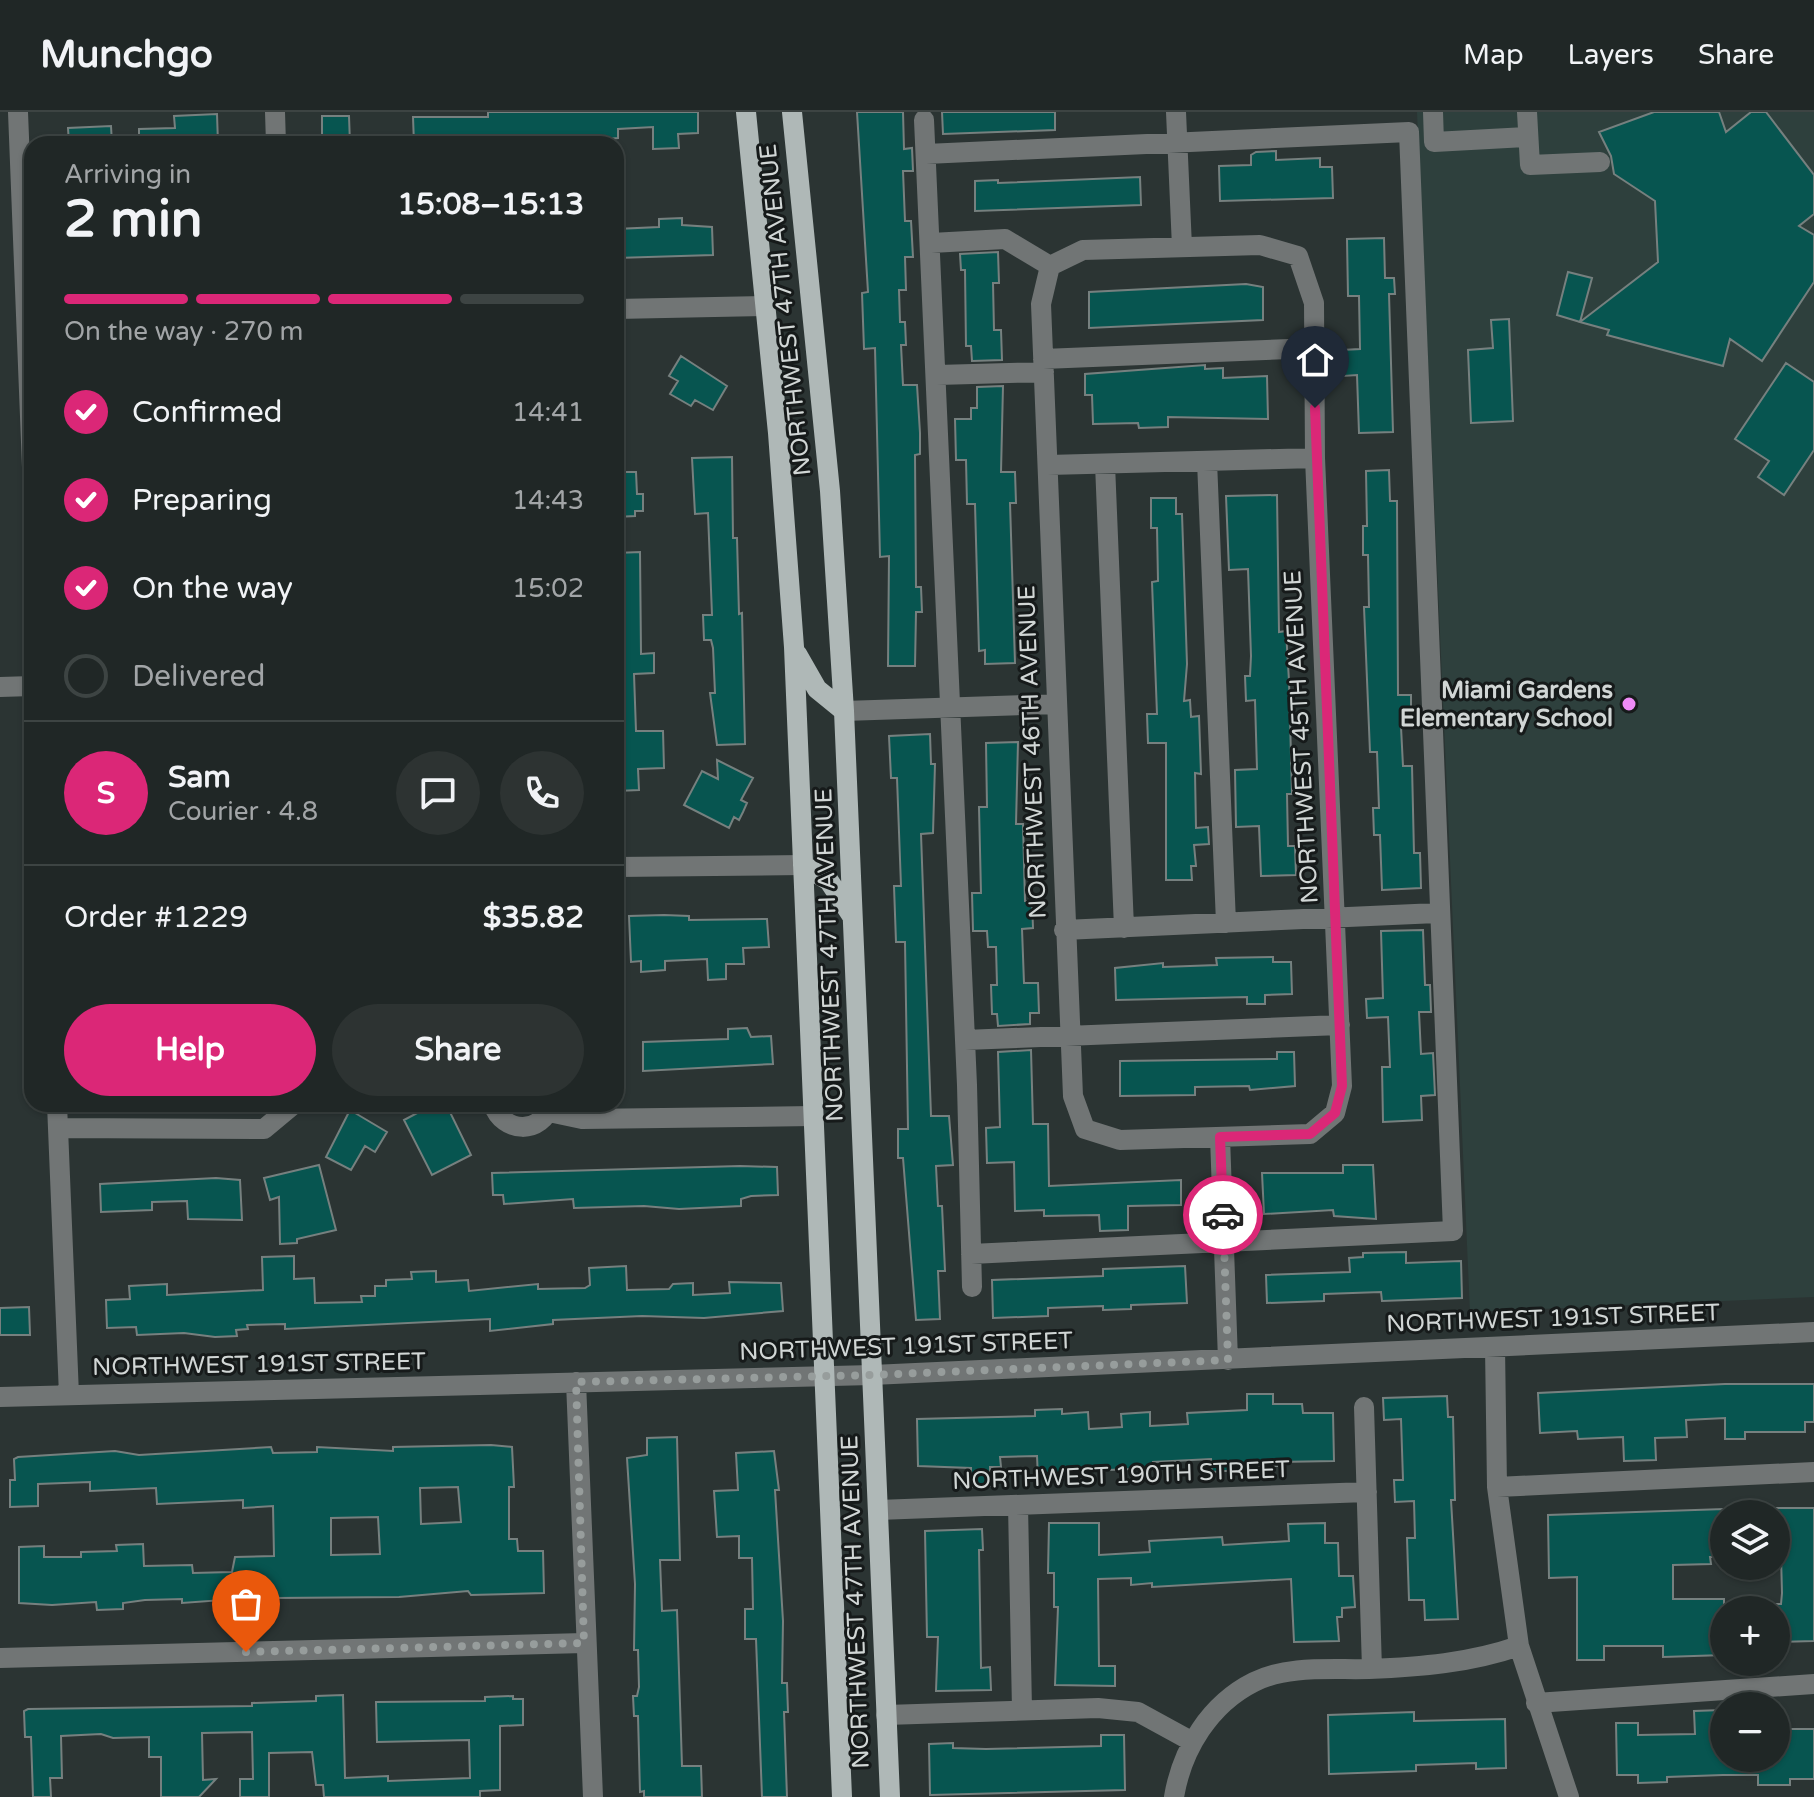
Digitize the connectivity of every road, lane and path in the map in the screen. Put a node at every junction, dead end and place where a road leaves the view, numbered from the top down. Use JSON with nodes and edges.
{"nodes":[{"id":1,"x":18,"y":112,"type":"edge"},
{"id":2,"x":275,"y":112,"type":"edge"},
{"id":3,"x":746,"y":112,"type":"edge"},
{"id":4,"x":792,"y":112,"type":"edge"},
{"id":5,"x":1176,"y":112,"type":"edge"},
{"id":6,"x":1433,"y":112,"type":"edge"},
{"id":7,"x":1527,"y":112,"type":"edge"},
{"id":8,"x":924,"y":120,"type":"dead end"},
{"id":9,"x":276,"y":136,"type":"edge"},
{"id":10,"x":1528,"y":137,"type":"junction"},
{"id":11,"x":1178,"y":142,"type":"junction"},
{"id":12,"x":926,"y":154,"type":"junction"},
{"id":13,"x":1600,"y":162,"type":"dead end"},
{"id":14,"x":931,"y":243,"type":"junction"},
{"id":15,"x":1182,"y":247,"type":"junction"},
{"id":16,"x":24,"y":264,"type":"edge"},
{"id":17,"x":1050,"y":266,"type":"junction"},
{"id":18,"x":764,"y":306,"type":"junction"},
{"id":19,"x":624,"y":309,"type":"edge"},
{"id":20,"x":1315,"y":353,"type":"junction"},
{"id":21,"x":1043,"y":365,"type":"junction"},
{"id":22,"x":937,"y":375,"type":"junction"},
{"id":23,"x":1315,"y":458,"type":"junction"},
{"id":24,"x":1207,"y":461,"type":"junction"},
{"id":25,"x":1105,"y":464,"type":"junction"},
{"id":26,"x":1048,"y":465,"type":"junction"},
{"id":27,"x":794,"y":647,"type":"junction"},
{"id":28,"x":24,"y":686,"type":"edge"},
{"id":29,"x":0,"y":687,"type":"edge"},
{"id":30,"x":1056,"y":704,"type":"junction"},
{"id":31,"x":951,"y":708,"type":"junction"},
{"id":32,"x":844,"y":711,"type":"junction"},
{"id":33,"x":803,"y":865,"type":"junction"},
{"id":34,"x":624,"y":867,"type":"edge"},
{"id":35,"x":1437,"y":913,"type":"junction"},
{"id":36,"x":1335,"y":918,"type":"junction"},
{"id":37,"x":853,"y":919,"type":"junction"},
{"id":38,"x":1226,"y":923,"type":"junction"},
{"id":39,"x":1124,"y":928,"type":"junction"},
{"id":40,"x":1064,"y":930,"type":"junction"},
{"id":41,"x":1340,"y":1025,"type":"junction"},
{"id":42,"x":1069,"y":1036,"type":"junction"},
{"id":43,"x":965,"y":1040,"type":"junction"},
{"id":44,"x":57,"y":1112,"type":"edge"},
{"id":45,"x":284,"y":1112,"type":"edge"},
{"id":46,"x":497,"y":1112,"type":"edge"},
{"id":47,"x":547,"y":1112,"type":"edge"},
{"id":48,"x":562,"y":1112,"type":"edge"},
{"id":49,"x":813,"y":1116,"type":"junction"},
{"id":50,"x":58,"y":1128,"type":"junction"},
{"id":51,"x":1220,"y":1137,"type":"junction"},
{"id":52,"x":1224,"y":1242,"type":"junction"},
{"id":53,"x":971,"y":1254,"type":"junction"},
{"id":54,"x":972,"y":1287,"type":"dead end"},
{"id":55,"x":1814,"y":1332,"type":"edge"},
{"id":56,"x":1495,"y":1347,"type":"junction"},
{"id":57,"x":1228,"y":1360,"type":"junction"},
{"id":58,"x":825,"y":1374,"type":"junction"},
{"id":59,"x":872,"y":1375,"type":"junction"},
{"id":60,"x":576,"y":1382,"type":"junction"},
{"id":61,"x":69,"y":1395,"type":"junction"},
{"id":62,"x":0,"y":1397,"type":"edge"},
{"id":63,"x":1364,"y":1407,"type":"dead end"},
{"id":64,"x":1814,"y":1472,"type":"edge"},
{"id":65,"x":1497,"y":1487,"type":"junction"},
{"id":66,"x":1367,"y":1492,"type":"junction"},
{"id":67,"x":1018,"y":1505,"type":"junction"},
{"id":68,"x":878,"y":1510,"type":"junction"},
{"id":69,"x":584,"y":1643,"type":"junction"},
{"id":70,"x":1519,"y":1646,"type":"junction"},
{"id":71,"x":0,"y":1658,"type":"edge"},
{"id":72,"x":1372,"y":1669,"type":"junction"},
{"id":73,"x":1814,"y":1684,"type":"edge"},
{"id":74,"x":1536,"y":1703,"type":"junction"},
{"id":75,"x":1022,"y":1710,"type":"junction"},
{"id":76,"x":886,"y":1715,"type":"junction"},
{"id":77,"x":1191,"y":1741,"type":"junction"},
{"id":78,"x":593,"y":1797,"type":"edge"},
{"id":79,"x":842,"y":1797,"type":"edge"},
{"id":80,"x":890,"y":1797,"type":"edge"},
{"id":81,"x":1174,"y":1797,"type":"edge"},
{"id":82,"x":1569,"y":1797,"type":"edge"}],
"edges":[{"from":1,"to":16,"type":"street"},
{"from":2,"to":9,"type":"street"},
{"from":3,"to":18,"type":"main road","name":"NORTHWEST 47TH AVENUE"},
{"from":4,"to":32,"type":"main road","name":"NORTHWEST 47TH AVENUE"},
{"from":5,"to":11,"type":"street"},
{"from":6,"to":10,"type":"street"},
{"from":7,"to":10,"type":"street"},
{"from":8,"to":12,"type":"street"},
{"from":10,"to":13,"type":"street"},
{"from":11,"to":12,"type":"street"},
{"from":11,"to":15,"type":"street"},
{"from":11,"to":35,"type":"street"},
{"from":12,"to":14,"type":"street"},
{"from":14,"to":17,"type":"street"},
{"from":14,"to":22,"type":"street"},
{"from":15,"to":17,"type":"street"},
{"from":15,"to":20,"type":"street","name":"NORTHWEST 45TH AVENUE"},
{"from":17,"to":21,"type":"street","name":"NORTHWEST 46TH AVENUE"},
{"from":18,"to":19,"type":"street"},
{"from":18,"to":27,"type":"main road","name":"NORTHWEST 47TH AVENUE"},
{"from":20,"to":21,"type":"street"},
{"from":20,"to":23,"type":"street","name":"NORTHWEST 45TH AVENUE"},
{"from":21,"to":22,"type":"street"},
{"from":21,"to":26,"type":"street","name":"NORTHWEST 46TH AVENUE"},
{"from":22,"to":31,"type":"street"},
{"from":23,"to":24,"type":"street"},
{"from":23,"to":36,"type":"street","name":"NORTHWEST 45TH AVENUE"},
{"from":24,"to":25,"type":"street"},
{"from":24,"to":38,"type":"street"},
{"from":25,"to":26,"type":"street"},
{"from":25,"to":39,"type":"street"},
{"from":26,"to":30,"type":"street","name":"NORTHWEST 46TH AVENUE"},
{"from":27,"to":32,"type":"main road"},
{"from":27,"to":33,"type":"main road","name":"NORTHWEST 47TH AVENUE"},
{"from":28,"to":29,"type":"street"},
{"from":30,"to":31,"type":"street"},
{"from":30,"to":40,"type":"street","name":"NORTHWEST 46TH AVENUE"},
{"from":31,"to":32,"type":"street"},
{"from":31,"to":43,"type":"street"},
{"from":32,"to":37,"type":"main road","name":"NORTHWEST 47TH AVENUE"},
{"from":33,"to":34,"type":"street"},
{"from":33,"to":37,"type":"main road"},
{"from":33,"to":49,"type":"main road","name":"NORTHWEST 47TH AVENUE"},
{"from":35,"to":36,"type":"street"},
{"from":35,"to":52,"type":"street"},
{"from":36,"to":38,"type":"street"},
{"from":36,"to":41,"type":"street","name":"NORTHWEST 45TH AVENUE"},
{"from":37,"to":59,"type":"main road","name":"NORTHWEST 47TH AVENUE"},
{"from":38,"to":39,"type":"street"},
{"from":39,"to":40,"type":"street"},
{"from":40,"to":42,"type":"street","name":"NORTHWEST 46TH AVENUE"},
{"from":41,"to":42,"type":"street"},
{"from":41,"to":51,"type":"street","name":"NORTHWEST 45TH AVENUE"},
{"from":42,"to":43,"type":"street"},
{"from":42,"to":51,"type":"street","name":"NORTHWEST 46TH AVENUE"},
{"from":43,"to":53,"type":"street"},
{"from":44,"to":50,"type":"street"},
{"from":45,"to":50,"type":"street"},
{"from":46,"to":47,"type":"street"},
{"from":48,"to":49,"type":"street"},
{"from":49,"to":58,"type":"main road","name":"NORTHWEST 47TH AVENUE"},
{"from":50,"to":61,"type":"street"},
{"from":51,"to":52,"type":"street"},
{"from":52,"to":53,"type":"street"},
{"from":52,"to":57,"type":"street"},
{"from":53,"to":54,"type":"street"},
{"from":55,"to":56,"type":"street","name":"NORTHWEST 191ST STREET"},
{"from":56,"to":57,"type":"street","name":"NORTHWEST 191ST STREET"},
{"from":56,"to":65,"type":"street"},
{"from":57,"to":59,"type":"street","name":"NORTHWEST 191ST STREET"},
{"from":58,"to":59,"type":"street","name":"NORTHWEST 191ST STREET"},
{"from":58,"to":60,"type":"street","name":"NORTHWEST 191ST STREET"},
{"from":58,"to":79,"type":"main road","name":"NORTHWEST 47TH AVENUE"},
{"from":59,"to":68,"type":"main road","name":"NORTHWEST 47TH AVENUE"},
{"from":60,"to":61,"type":"street","name":"NORTHWEST 191ST STREET"},
{"from":60,"to":69,"type":"street"},
{"from":61,"to":62,"type":"street","name":"NORTHWEST 191ST STREET"},
{"from":63,"to":66,"type":"street"},
{"from":64,"to":65,"type":"street"},
{"from":65,"to":70,"type":"street"},
{"from":66,"to":67,"type":"street","name":"NORTHWEST 190TH STREET"},
{"from":66,"to":72,"type":"street"},
{"from":67,"to":68,"type":"street","name":"NORTHWEST 190TH STREET"},
{"from":67,"to":75,"type":"street"},
{"from":68,"to":76,"type":"main road","name":"NORTHWEST 47TH AVENUE"},
{"from":69,"to":71,"type":"street"},
{"from":69,"to":78,"type":"street"},
{"from":70,"to":72,"type":"street"},
{"from":70,"to":74,"type":"street"},
{"from":72,"to":77,"type":"street"},
{"from":73,"to":74,"type":"street"},
{"from":74,"to":82,"type":"street"},
{"from":75,"to":76,"type":"street"},
{"from":75,"to":77,"type":"street"},
{"from":76,"to":80,"type":"main road","name":"NORTHWEST 47TH AVENUE"},
{"from":77,"to":81,"type":"street"}]}
